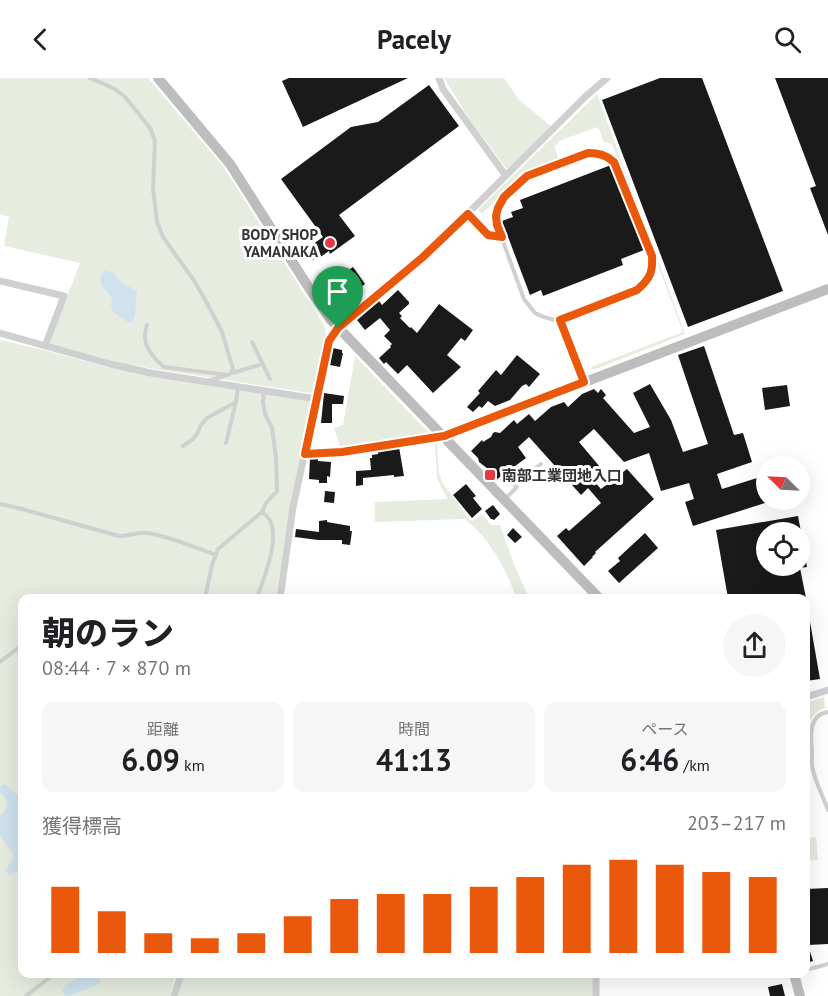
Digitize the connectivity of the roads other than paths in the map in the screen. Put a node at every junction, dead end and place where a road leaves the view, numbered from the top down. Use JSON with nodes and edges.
{"nodes":[{"id":1,"x":90,"y":78,"type":"edge"},
{"id":2,"x":158,"y":78,"type":"edge"},
{"id":3,"x":439,"y":78,"type":"edge"},
{"id":4,"x":607,"y":78,"type":"edge"},
{"id":5,"x":506,"y":176,"type":"junction"},
{"id":6,"x":468,"y":214,"type":"junction"},
{"id":7,"x":502,"y":237,"type":"junction"},
{"id":8,"x":0,"y":281,"type":"edge"},
{"id":9,"x":828,"y":289,"type":"edge"},
{"id":10,"x":560,"y":320,"type":"junction"},
{"id":11,"x":147,"y":325,"type":"dead end"},
{"id":12,"x":338,"y":328,"type":"junction"},
{"id":13,"x":0,"y":333,"type":"edge"},
{"id":14,"x":252,"y":342,"type":"dead end"},
{"id":15,"x":45,"y":346,"type":"junction"},
{"id":16,"x":262,"y":364,"type":"junction"},
{"id":17,"x":229,"y":374,"type":"junction"},
{"id":18,"x":270,"y":379,"type":"dead end"},
{"id":19,"x":208,"y":381,"type":"junction"},
{"id":20,"x":584,"y":382,"type":"junction"},
{"id":21,"x":238,"y":386,"type":"junction"},
{"id":22,"x":264,"y":390,"type":"junction"},
{"id":23,"x":317,"y":399,"type":"junction"},
{"id":24,"x":236,"y":402,"type":"junction"},
{"id":25,"x":444,"y":436,"type":"junction"},
{"id":26,"x":226,"y":443,"type":"dead end"},
{"id":27,"x":183,"y":446,"type":"dead end"},
{"id":28,"x":541,"y":464,"type":"dead end"},
{"id":29,"x":504,"y":499,"type":"junction"},
{"id":30,"x":0,"y":504,"type":"edge"},
{"id":31,"x":262,"y":512,"type":"junction"},
{"id":32,"x":216,"y":555,"type":"junction"},
{"id":33,"x":206,"y":594,"type":"edge"},
{"id":34,"x":258,"y":594,"type":"edge"},
{"id":35,"x":281,"y":594,"type":"edge"},
{"id":36,"x":595,"y":594,"type":"edge"},
{"id":37,"x":18,"y":648,"type":"edge"},
{"id":38,"x":0,"y":662,"type":"edge"},
{"id":39,"x":828,"y":690,"type":"edge"},
{"id":40,"x":810,"y":696,"type":"edge"},
{"id":41,"x":828,"y":712,"type":"edge"},
{"id":42,"x":828,"y":810,"type":"edge"},
{"id":43,"x":828,"y":964,"type":"edge"},
{"id":44,"x":810,"y":969,"type":"edge"},
{"id":45,"x":49,"y":978,"type":"edge"},
{"id":46,"x":180,"y":978,"type":"edge"},
{"id":47,"x":596,"y":978,"type":"edge"},
{"id":48,"x":795,"y":978,"type":"edge"},
{"id":49,"x":26,"y":996,"type":"edge"},
{"id":50,"x":174,"y":996,"type":"edge"},
{"id":51,"x":596,"y":996,"type":"edge"},
{"id":52,"x":800,"y":996,"type":"edge"}],
"edges":[{"from":1,"to":17,"type":"lane"},
{"from":2,"to":12,"type":"street"},
{"from":3,"to":5,"type":"street"},
{"from":4,"to":5,"type":"street"},
{"from":5,"to":6,"type":"street"},
{"from":6,"to":7,"type":"lane"},
{"from":6,"to":12,"type":"street"},
{"from":7,"to":10,"type":"lane"},
{"from":7,"to":10,"type":"lane"},
{"from":8,"to":15,"type":"street"},
{"from":9,"to":20,"type":"street"},
{"from":10,"to":20,"type":"lane"},
{"from":11,"to":17,"type":"lane"},
{"from":12,"to":23,"type":"street"},
{"from":12,"to":25,"type":"street"},
{"from":13,"to":15,"type":"street"},
{"from":14,"to":16,"type":"lane"},
{"from":15,"to":19,"type":"street"},
{"from":16,"to":17,"type":"lane"},
{"from":16,"to":18,"type":"lane"},
{"from":17,"to":19,"type":"lane"},
{"from":19,"to":21,"type":"street"},
{"from":20,"to":25,"type":"street"},
{"from":21,"to":22,"type":"street"},
{"from":21,"to":24,"type":"lane"},
{"from":22,"to":23,"type":"street"},
{"from":22,"to":31,"type":"lane"},
{"from":23,"to":35,"type":"street"},
{"from":24,"to":26,"type":"lane"},
{"from":24,"to":27,"type":"lane"},
{"from":25,"to":29,"type":"street"},
{"from":28,"to":29,"type":"lane"},
{"from":29,"to":36,"type":"street"},
{"from":30,"to":32,"type":"lane"},
{"from":31,"to":32,"type":"lane"},
{"from":31,"to":34,"type":"lane"},
{"from":32,"to":33,"type":"lane"},
{"from":37,"to":38,"type":"lane"},
{"from":39,"to":40,"type":"street"},
{"from":41,"to":42,"type":"lane"},
{"from":43,"to":44,"type":"lane"},
{"from":45,"to":49,"type":"lane"},
{"from":46,"to":50,"type":"street"},
{"from":47,"to":51,"type":"street"},
{"from":48,"to":52,"type":"street"}]}
